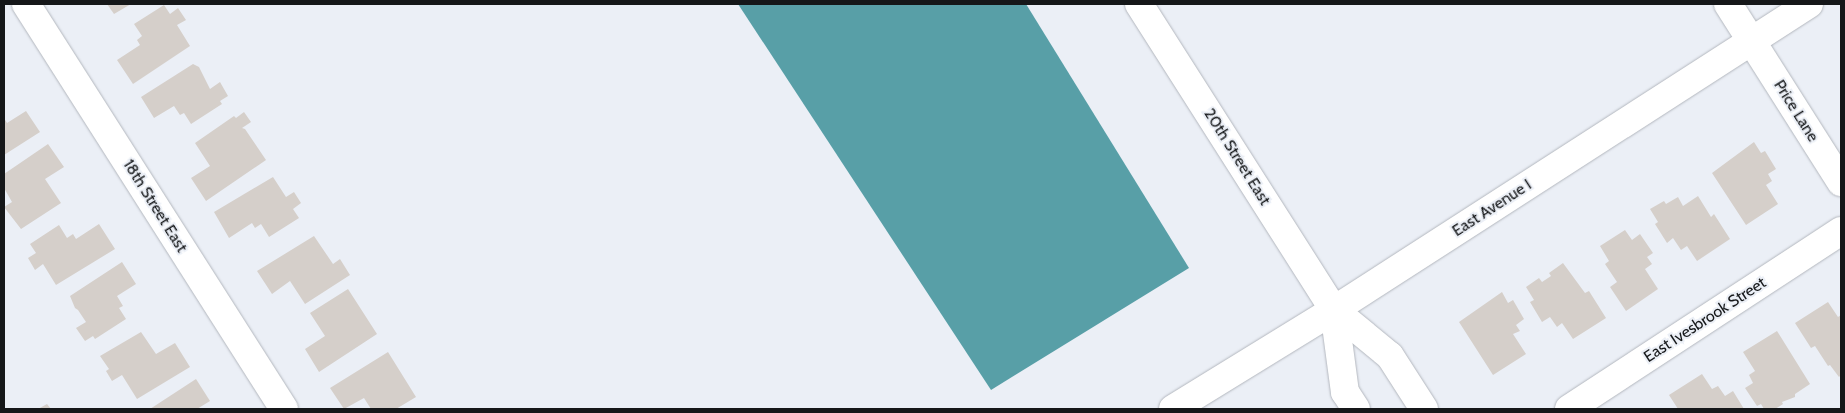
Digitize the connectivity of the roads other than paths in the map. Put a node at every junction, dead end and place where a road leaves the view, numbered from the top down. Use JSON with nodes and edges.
{"nodes":[{"id":1,"x":26,"y":4,"type":"edge"},
{"id":2,"x":1139,"y":4,"type":"edge"},
{"id":3,"x":1728,"y":4,"type":"edge"},
{"id":4,"x":1809,"y":4,"type":"edge"},
{"id":5,"x":1751,"y":40,"type":"junction"},
{"id":6,"x":1841,"y":182,"type":"edge"},
{"id":7,"x":1841,"y":231,"type":"edge"},
{"id":8,"x":1334,"y":310,"type":"junction"},
{"id":9,"x":284,"y":409,"type":"edge"},
{"id":10,"x":1173,"y":409,"type":"edge"},
{"id":11,"x":1356,"y":409,"type":"edge"},
{"id":12,"x":1424,"y":409,"type":"edge"},
{"id":13,"x":1569,"y":409,"type":"edge"}],
"edges":[{"from":1,"to":9,"type":"main road","name":"18th Street East"},
{"from":2,"to":8,"type":"main road","name":"20th Street East"},
{"from":3,"to":5,"type":"main road","name":"Price Lane"},
{"from":4,"to":5,"type":"main road","name":"East Avenue I"},
{"from":5,"to":6,"type":"main road","name":"Price Lane"},
{"from":5,"to":8,"type":"main road","name":"East Avenue I"},
{"from":7,"to":13,"type":"main road","name":"East Ivesbrook Street"},
{"from":8,"to":10,"type":"main road","name":"East Avenue I"},
{"from":8,"to":11,"type":"main road","name":"20th Street East"},
{"from":8,"to":12,"type":"main road","name":"20th Street East"}]}
